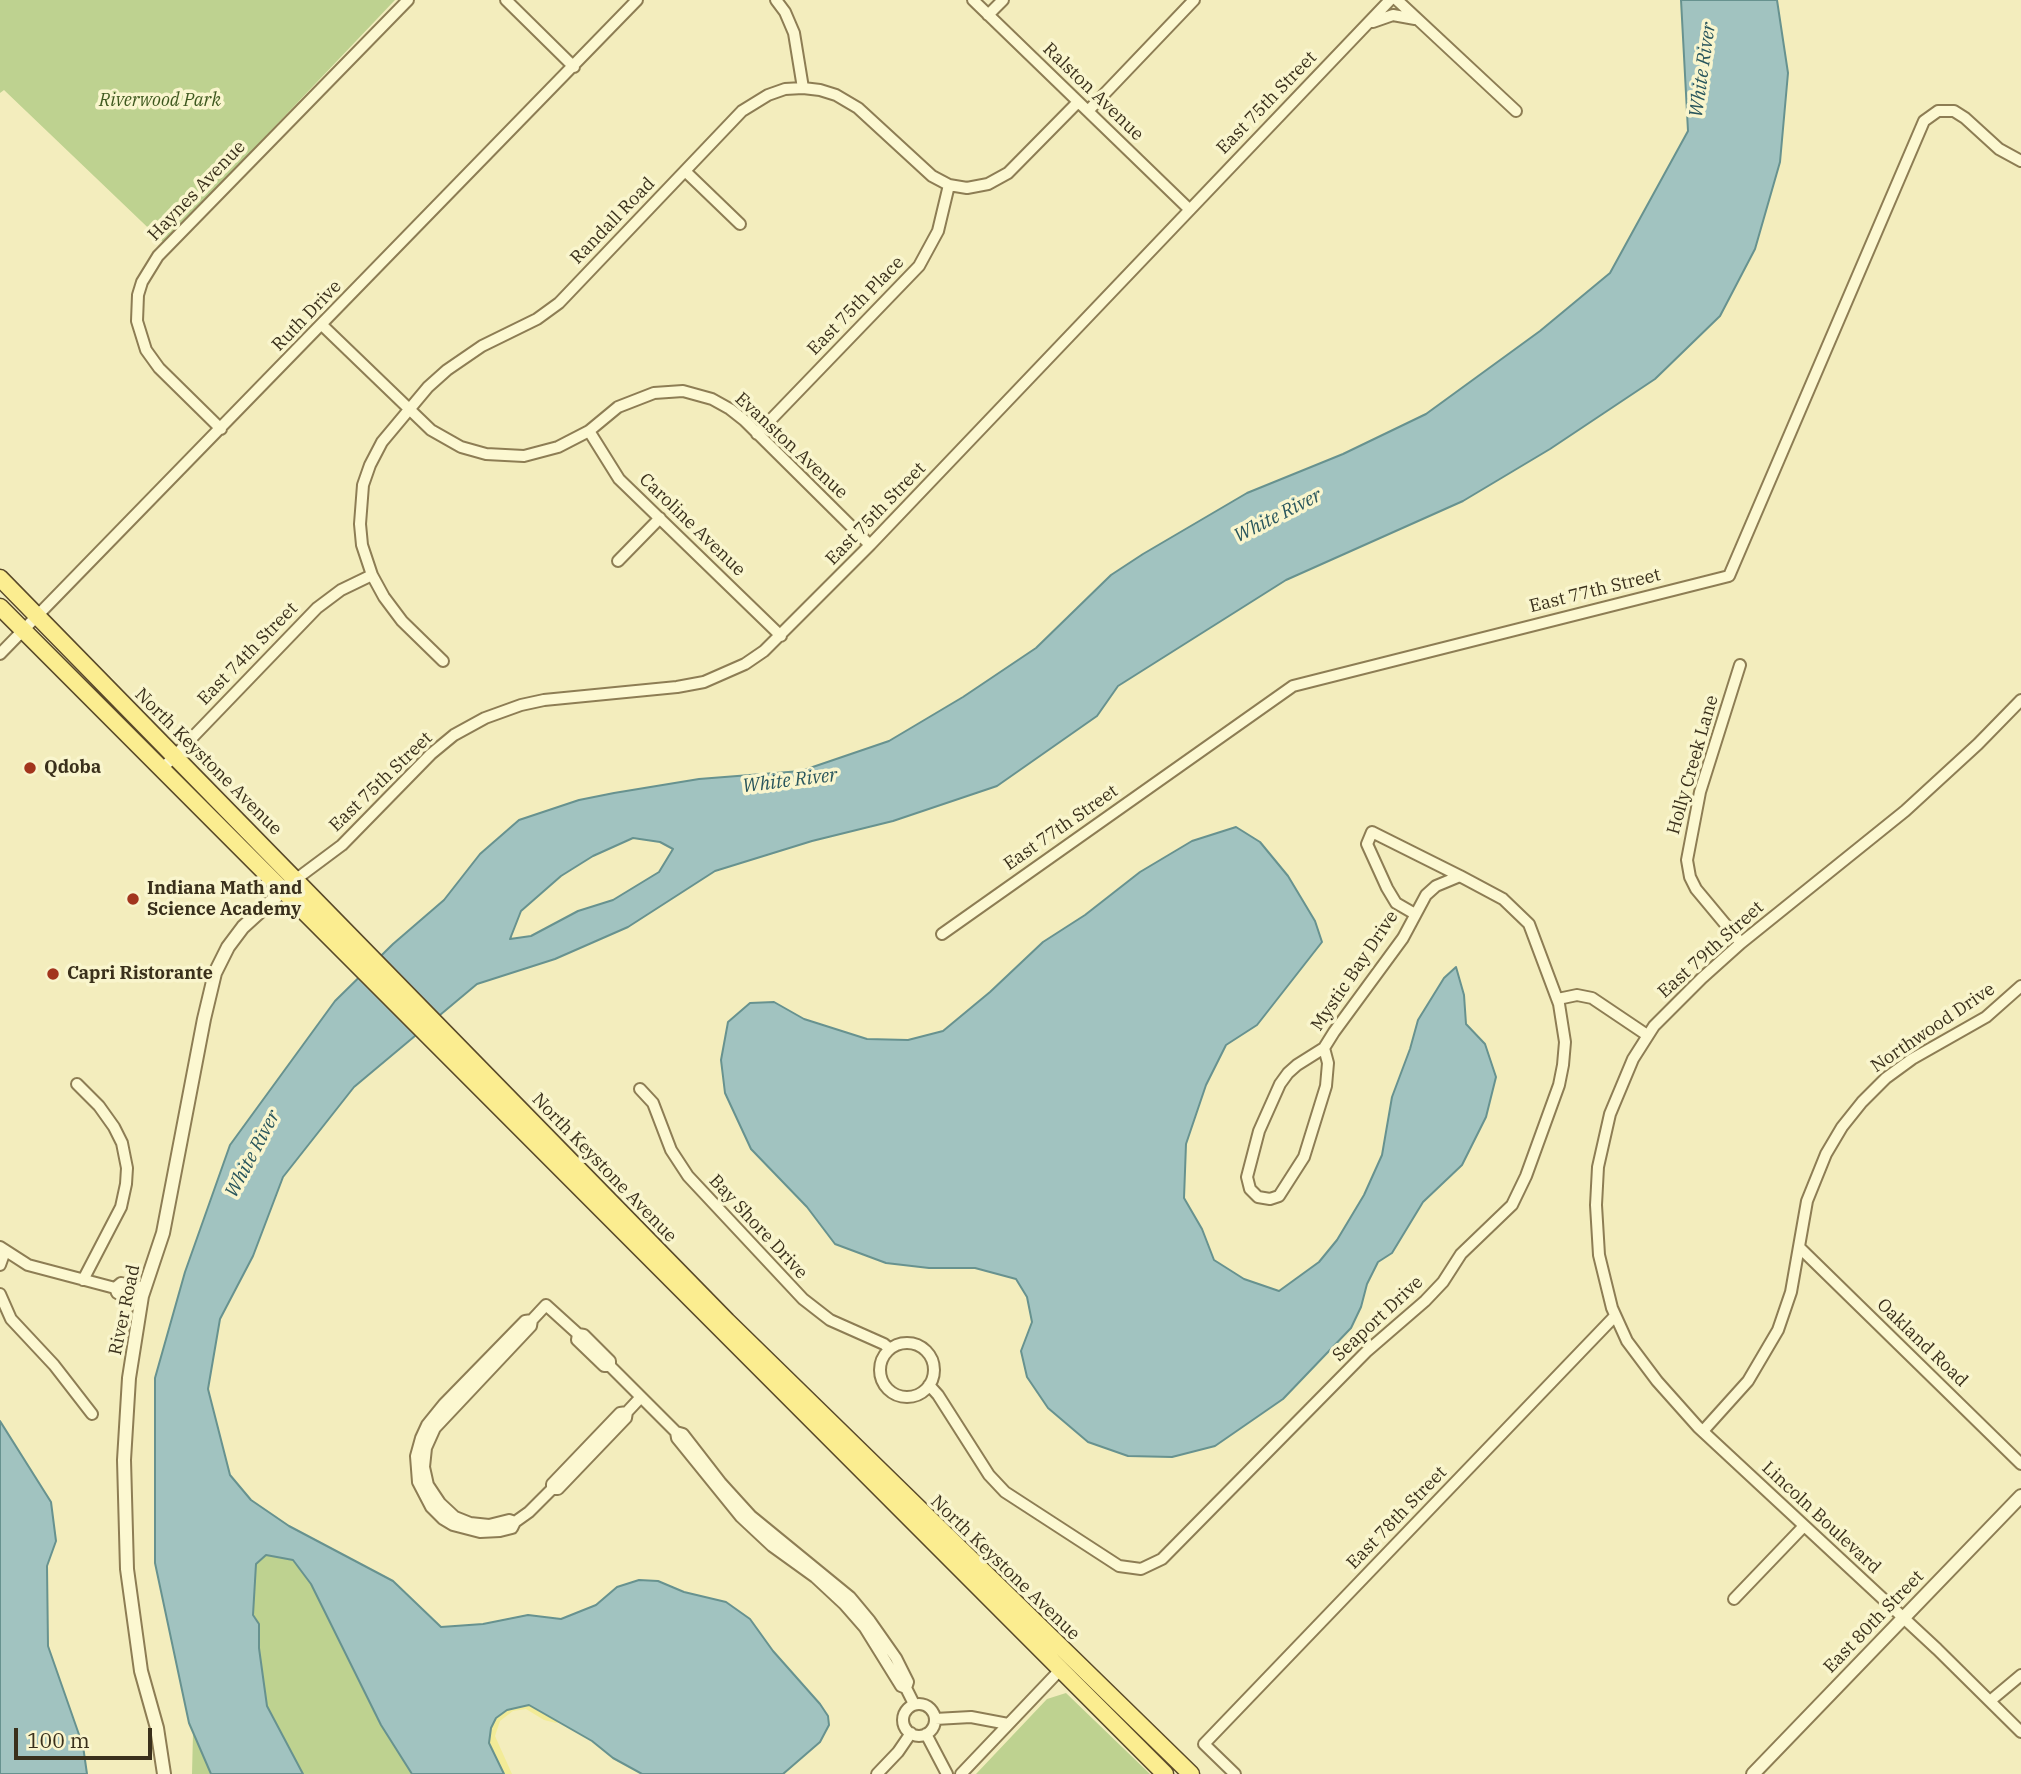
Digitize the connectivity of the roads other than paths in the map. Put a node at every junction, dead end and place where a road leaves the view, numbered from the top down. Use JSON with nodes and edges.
{"nodes":[{"id":1,"x":408,"y":0,"type":"edge"},
{"id":2,"x":506,"y":0,"type":"edge"},
{"id":3,"x":637,"y":0,"type":"edge"},
{"id":4,"x":776,"y":0,"type":"edge"},
{"id":5,"x":973,"y":0,"type":"edge"},
{"id":6,"x":1003,"y":0,"type":"edge"},
{"id":7,"x":1194,"y":0,"type":"edge"},
{"id":8,"x":1390,"y":0,"type":"edge"},
{"id":9,"x":1397,"y":0,"type":"edge"},
{"id":10,"x":988,"y":15,"type":"junction"},
{"id":11,"x":1418,"y":20,"type":"junction"},
{"id":12,"x":1359,"y":32,"type":"junction"},
{"id":13,"x":573,"y":67,"type":"junction"},
{"id":14,"x":803,"y":88,"type":"junction"},
{"id":15,"x":1078,"y":102,"type":"junction"},
{"id":16,"x":1088,"y":111,"type":"junction"},
{"id":17,"x":1516,"y":111,"type":"dead end"},
{"id":18,"x":2021,"y":161,"type":"edge"},
{"id":19,"x":685,"y":171,"type":"junction"},
{"id":20,"x":949,"y":185,"type":"junction"},
{"id":21,"x":1189,"y":209,"type":"junction"},
{"id":22,"x":740,"y":224,"type":"dead end"},
{"id":23,"x":322,"y":325,"type":"junction"},
{"id":24,"x":408,"y":409,"type":"junction"},
{"id":25,"x":220,"y":429,"type":"junction"},
{"id":26,"x":589,"y":430,"type":"junction"},
{"id":27,"x":757,"y":434,"type":"junction"},
{"id":28,"x":660,"y":518,"type":"junction"},
{"id":29,"x":870,"y":545,"type":"junction"},
{"id":30,"x":618,"y":561,"type":"dead end"},
{"id":31,"x":372,"y":575,"type":"junction"},
{"id":32,"x":0,"y":578,"type":"edge"},
{"id":33,"x":0,"y":607,"type":"edge"},
{"id":34,"x":38,"y":617,"type":"junction"},
{"id":35,"x":23,"y":631,"type":"junction"},
{"id":36,"x":781,"y":636,"type":"junction"},
{"id":37,"x":0,"y":654,"type":"edge"},
{"id":38,"x":443,"y":661,"type":"dead end"},
{"id":39,"x":1740,"y":664,"type":"dead end"},
{"id":40,"x":2021,"y":700,"type":"edge"},
{"id":41,"x":175,"y":756,"type":"junction"},
{"id":42,"x":161,"y":770,"type":"junction"},
{"id":43,"x":1460,"y":876,"type":"junction"},
{"id":44,"x":289,"y":885,"type":"junction"},
{"id":45,"x":1415,"y":914,"type":"junction"},
{"id":46,"x":942,"y":934,"type":"dead end"},
{"id":47,"x":1741,"y":943,"type":"junction"},
{"id":48,"x":2021,"y":986,"type":"edge"},
{"id":49,"x":1558,"y":999,"type":"junction"},
{"id":50,"x":1647,"y":1035,"type":"junction"},
{"id":51,"x":1324,"y":1048,"type":"junction"},
{"id":52,"x":77,"y":1084,"type":"dead end"},
{"id":53,"x":640,"y":1089,"type":"dead end"},
{"id":54,"x":526,"y":1125,"type":"junction"},
{"id":55,"x":1799,"y":1247,"type":"junction"},
{"id":56,"x":3,"y":1249,"type":"edge"},
{"id":57,"x":0,"y":1265,"type":"edge"},
{"id":58,"x":83,"y":1280,"type":"junction"},
{"id":59,"x":115,"y":1288,"type":"junction"},
{"id":60,"x":144,"y":1289,"type":"junction"},
{"id":61,"x":0,"y":1294,"type":"edge"},
{"id":62,"x":141,"y":1302,"type":"junction"},
{"id":63,"x":1615,"y":1316,"type":"junction"},
{"id":64,"x":890,"y":1349,"type":"junction"},
{"id":65,"x":929,"y":1385,"type":"junction"},
{"id":66,"x":641,"y":1397,"type":"junction"},
{"id":67,"x":92,"y":1414,"type":"dead end"},
{"id":68,"x":1703,"y":1431,"type":"junction"},
{"id":69,"x":2021,"y":1464,"type":"edge"},
{"id":70,"x":2021,"y":1496,"type":"edge"},
{"id":71,"x":1804,"y":1526,"type":"junction"},
{"id":72,"x":1734,"y":1599,"type":"dead end"},
{"id":73,"x":1902,"y":1617,"type":"junction"},
{"id":74,"x":1060,"y":1670,"type":"junction"},
{"id":75,"x":2021,"y":1675,"type":"edge"},
{"id":76,"x":1990,"y":1701,"type":"junction"},
{"id":77,"x":914,"y":1704,"type":"junction"},
{"id":78,"x":935,"y":1719,"type":"junction"},
{"id":79,"x":1009,"y":1724,"type":"junction"},
{"id":80,"x":2021,"y":1732,"type":"edge"},
{"id":81,"x":911,"y":1733,"type":"junction"},
{"id":82,"x":926,"y":1734,"type":"junction"},
{"id":83,"x":164,"y":1774,"type":"edge"},
{"id":84,"x":877,"y":1774,"type":"edge"},
{"id":85,"x":947,"y":1774,"type":"edge"},
{"id":86,"x":961,"y":1774,"type":"edge"},
{"id":87,"x":1165,"y":1774,"type":"edge"},
{"id":88,"x":1191,"y":1774,"type":"edge"},
{"id":89,"x":1235,"y":1774,"type":"edge"},
{"id":90,"x":1754,"y":1774,"type":"edge"}],
"edges":[{"from":1,"to":25,"type":"street","name":"Haynes Avenue"},
{"from":2,"to":13,"type":"street"},
{"from":3,"to":13,"type":"street","name":"Ruth Drive"},
{"from":4,"to":14,"type":"street"},
{"from":5,"to":10,"type":"street","name":"Ralston Avenue"},
{"from":6,"to":10,"type":"street"},
{"from":7,"to":16,"type":"street"},
{"from":8,"to":12,"type":"street","name":"East 75th Street"},
{"from":9,"to":11,"type":"street"},
{"from":10,"to":15,"type":"street","name":"Ralston Avenue"},
{"from":11,"to":12,"type":"street"},
{"from":11,"to":17,"type":"street"},
{"from":12,"to":21,"type":"street","name":"East 75th Street"},
{"from":13,"to":23,"type":"street","name":"Ruth Drive"},
{"from":14,"to":19,"type":"street","name":"Randall Road"},
{"from":14,"to":20,"type":"street","name":"Randall Road"},
{"from":15,"to":16,"type":"street","name":"Ralston Avenue"},
{"from":15,"to":20,"type":"street"},
{"from":16,"to":21,"type":"street","name":"Ralston Avenue"},
{"from":18,"to":46,"type":"street","name":"East 77th Street"},
{"from":19,"to":22,"type":"street"},
{"from":19,"to":24,"type":"street","name":"Randall Road"},
{"from":20,"to":27,"type":"street","name":"East 75th Place"},
{"from":21,"to":29,"type":"street","name":"East 75th Street"},
{"from":23,"to":24,"type":"street","name":"Evanston Avenue"},
{"from":23,"to":25,"type":"street","name":"Ruth Drive"},
{"from":24,"to":26,"type":"street","name":"Evanston Avenue"},
{"from":24,"to":31,"type":"street","name":"Randall Road"},
{"from":25,"to":34,"type":"street","name":"Ruth Drive"},
{"from":26,"to":27,"type":"street","name":"Evanston Avenue"},
{"from":26,"to":28,"type":"street","name":"Caroline Avenue"},
{"from":27,"to":29,"type":"street","name":"Evanston Avenue"},
{"from":28,"to":30,"type":"street"},
{"from":28,"to":36,"type":"street","name":"Caroline Avenue"},
{"from":29,"to":36,"type":"street","name":"East 75th Street"},
{"from":31,"to":38,"type":"street","name":"Randall Road"},
{"from":31,"to":41,"type":"street","name":"East 74th Street"},
{"from":32,"to":34,"type":"main road","name":"North Keystone Avenue"},
{"from":33,"to":35,"type":"main road","name":"North Keystone Avenue"},
{"from":34,"to":35,"type":"street","name":"Ruth Drive"},
{"from":34,"to":41,"type":"main road","name":"North Keystone Avenue"},
{"from":35,"to":37,"type":"street","name":"Ruth Drive"},
{"from":35,"to":42,"type":"main road","name":"North Keystone Avenue"},
{"from":36,"to":44,"type":"street","name":"East 75th Street"},
{"from":39,"to":47,"type":"street","name":"Holly Creek Lane"},
{"from":40,"to":47,"type":"street","name":"East 79th Street"},
{"from":41,"to":42,"type":"street","name":"East 74th Street"},
{"from":41,"to":44,"type":"main road","name":"North Keystone Avenue"},
{"from":42,"to":44,"type":"main road","name":"North Keystone Avenue"},
{"from":43,"to":45,"type":"street","name":"Mystic Bay Drive"},
{"from":43,"to":45,"type":"street","name":"Mystic Bay Drive"},
{"from":43,"to":49,"type":"street","name":"Mystic Bay Drive"},
{"from":44,"to":54,"type":"main road","name":"North Keystone Avenue"},
{"from":44,"to":60,"type":"street","name":"River Road"},
{"from":45,"to":51,"type":"street","name":"Mystic Bay Drive"},
{"from":47,"to":50,"type":"street","name":"East 79th Street"},
{"from":48,"to":55,"type":"street","name":"Northwood Drive"},
{"from":49,"to":50,"type":"street"},
{"from":49,"to":65,"type":"street","name":"Seaport Drive"},
{"from":50,"to":63,"type":"street","name":"East 79th Street"},
{"from":51,"to":51,"type":"street"},
{"from":52,"to":58,"type":"street"},
{"from":53,"to":64,"type":"street","name":"Bay Shore Drive"},
{"from":54,"to":74,"type":"main road","name":"North Keystone Avenue"},
{"from":54,"to":88,"type":"main road","name":"North Keystone Avenue"},
{"from":55,"to":68,"type":"street","name":"Northwood Drive"},
{"from":55,"to":69,"type":"street","name":"Oakland Road"},
{"from":56,"to":57,"type":"street"},
{"from":56,"to":58,"type":"street"},
{"from":58,"to":59,"type":"street"},
{"from":59,"to":60,"type":"street"},
{"from":59,"to":62,"type":"street"},
{"from":60,"to":62,"type":"street","name":"River Road"},
{"from":61,"to":67,"type":"street"},
{"from":62,"to":83,"type":"street","name":"River Road"},
{"from":63,"to":68,"type":"street","name":"Lincoln Boulevard"},
{"from":63,"to":89,"type":"street","name":"East 78th Street"},
{"from":64,"to":65,"type":"street","name":"Bay Shore Drive"},
{"from":64,"to":65,"type":"street"},
{"from":66,"to":66,"type":"street"},
{"from":66,"to":77,"type":"street"},
{"from":68,"to":71,"type":"street","name":"Lincoln Boulevard"},
{"from":70,"to":73,"type":"street","name":"East 80th Street"},
{"from":71,"to":72,"type":"street"},
{"from":71,"to":73,"type":"street","name":"Lincoln Boulevard"},
{"from":73,"to":76,"type":"street","name":"Lincoln Boulevard"},
{"from":73,"to":90,"type":"street","name":"East 80th Street"},
{"from":74,"to":79,"type":"street"},
{"from":74,"to":87,"type":"main road","name":"North Keystone Avenue"},
{"from":75,"to":76,"type":"street"},
{"from":76,"to":80,"type":"street","name":"Lincoln Boulevard"},
{"from":77,"to":78,"type":"street"},
{"from":77,"to":81,"type":"street"},
{"from":78,"to":79,"type":"street"},
{"from":78,"to":82,"type":"street"},
{"from":79,"to":86,"type":"street"},
{"from":81,"to":82,"type":"street"},
{"from":81,"to":84,"type":"street"},
{"from":82,"to":85,"type":"street"}]}
